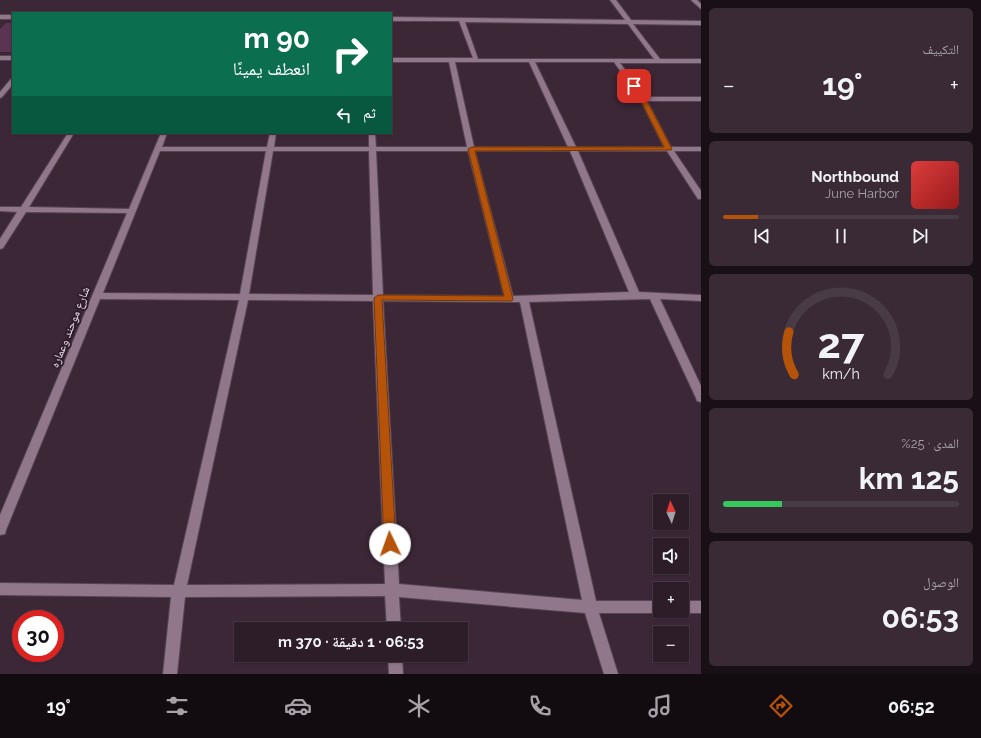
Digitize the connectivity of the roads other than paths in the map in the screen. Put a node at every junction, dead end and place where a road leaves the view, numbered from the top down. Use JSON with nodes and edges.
{"nodes":[{"id":1,"x":613,"y":0,"type":"edge"},
{"id":2,"x":694,"y":0,"type":"edge"},
{"id":3,"x":701,"y":7,"type":"edge"},
{"id":4,"x":0,"y":17,"type":"edge"},
{"id":5,"x":12,"y":17,"type":"edge"},
{"id":6,"x":392,"y":19,"type":"edge"},
{"id":7,"x":461,"y":19,"type":"junction"},
{"id":8,"x":631,"y":23,"type":"junction"},
{"id":9,"x":701,"y":23,"type":"edge"},
{"id":10,"x":0,"y":58,"type":"edge"},
{"id":11,"x":12,"y":58,"type":"edge"},
{"id":12,"x":392,"y":60,"type":"edge"},
{"id":13,"x":452,"y":60,"type":"junction"},
{"id":14,"x":476,"y":60,"type":"junction"},
{"id":15,"x":531,"y":60,"type":"junction"},
{"id":16,"x":616,"y":61,"type":"junction"},
{"id":17,"x":658,"y":61,"type":"junction"},
{"id":18,"x":701,"y":61,"type":"edge"},
{"id":19,"x":12,"y":81,"type":"edge"},
{"id":20,"x":12,"y":92,"type":"edge"},
{"id":21,"x":1,"y":93,"type":"edge"},
{"id":22,"x":643,"y":99,"type":"junction"},
{"id":23,"x":701,"y":99,"type":"edge"},
{"id":24,"x":70,"y":134,"type":"edge"},
{"id":25,"x":164,"y":134,"type":"edge"},
{"id":26,"x":274,"y":134,"type":"edge"},
{"id":27,"x":372,"y":134,"type":"edge"},
{"id":28,"x":158,"y":149,"type":"junction"},
{"id":29,"x":270,"y":149,"type":"junction"},
{"id":30,"x":373,"y":149,"type":"junction"},
{"id":31,"x":472,"y":149,"type":"junction"},
{"id":32,"x":573,"y":149,"type":"junction"},
{"id":33,"x":669,"y":149,"type":"junction"},
{"id":34,"x":701,"y":149,"type":"edge"},
{"id":35,"x":701,"y":197,"type":"edge"},
{"id":36,"x":0,"y":209,"type":"edge"},
{"id":37,"x":24,"y":209,"type":"junction"},
{"id":38,"x":132,"y":211,"type":"junction"},
{"id":39,"x":0,"y":246,"type":"edge"},
{"id":40,"x":635,"y":295,"type":"junction"},
{"id":41,"x":97,"y":296,"type":"junction"},
{"id":42,"x":654,"y":296,"type":"junction"},
{"id":43,"x":244,"y":297,"type":"junction"},
{"id":44,"x":378,"y":298,"type":"junction"},
{"id":45,"x":701,"y":298,"type":"edge"},
{"id":46,"x":509,"y":299,"type":"junction"},
{"id":47,"x":524,"y":299,"type":"junction"},
{"id":48,"x":701,"y":398,"type":"edge"},
{"id":49,"x":0,"y":530,"type":"edge"},
{"id":50,"x":0,"y":589,"type":"edge"},
{"id":51,"x":392,"y":590,"type":"junction"},
{"id":52,"x":179,"y":592,"type":"junction"},
{"id":53,"x":590,"y":607,"type":"junction"},
{"id":54,"x":653,"y":607,"type":"edge"},
{"id":55,"x":689,"y":607,"type":"edge"},
{"id":56,"x":701,"y":607,"type":"edge"},
{"id":57,"x":394,"y":622,"type":"edge"},
{"id":58,"x":395,"y":662,"type":"edge"},
{"id":59,"x":170,"y":674,"type":"edge"},
{"id":60,"x":396,"y":674,"type":"edge"},
{"id":61,"x":611,"y":674,"type":"edge"}],
"edges":[{"from":1,"to":8,"type":"street"},
{"from":2,"to":3,"type":"street"},
{"from":4,"to":5,"type":"street"},
{"from":6,"to":7,"type":"street"},
{"from":7,"to":8,"type":"street"},
{"from":7,"to":14,"type":"street"},
{"from":8,"to":9,"type":"street"},
{"from":8,"to":17,"type":"street"},
{"from":10,"to":11,"type":"street"},
{"from":12,"to":13,"type":"street"},
{"from":13,"to":14,"type":"street"},
{"from":13,"to":31,"type":"street"},
{"from":14,"to":15,"type":"street"},
{"from":15,"to":16,"type":"street"},
{"from":15,"to":32,"type":"street"},
{"from":16,"to":17,"type":"street"},
{"from":16,"to":22,"type":"street"},
{"from":17,"to":18,"type":"street"},
{"from":19,"to":21,"type":"street"},
{"from":20,"to":21,"type":"street"},
{"from":22,"to":23,"type":"street"},
{"from":22,"to":33,"type":"street"},
{"from":24,"to":37,"type":"street"},
{"from":25,"to":28,"type":"street","name":"شارع موحند وعماره"},
{"from":26,"to":29,"type":"street"},
{"from":27,"to":30,"type":"street"},
{"from":28,"to":29,"type":"street"},
{"from":28,"to":38,"type":"street","name":"شارع موحند وعماره"},
{"from":29,"to":30,"type":"street"},
{"from":29,"to":43,"type":"street"},
{"from":30,"to":31,"type":"street"},
{"from":30,"to":44,"type":"street"},
{"from":31,"to":32,"type":"street"},
{"from":31,"to":46,"type":"street"},
{"from":32,"to":33,"type":"street"},
{"from":32,"to":40,"type":"street"},
{"from":33,"to":34,"type":"street"},
{"from":33,"to":35,"type":"street"},
{"from":36,"to":37,"type":"street"},
{"from":37,"to":38,"type":"street"},
{"from":37,"to":39,"type":"street"},
{"from":38,"to":41,"type":"street","name":"شارع موحند وعماره"},
{"from":40,"to":42,"type":"street"},
{"from":40,"to":47,"type":"street"},
{"from":41,"to":43,"type":"street"},
{"from":41,"to":49,"type":"street","name":"شارع موحند وعماره"},
{"from":42,"to":45,"type":"street"},
{"from":42,"to":48,"type":"street"},
{"from":43,"to":44,"type":"street"},
{"from":43,"to":52,"type":"street"},
{"from":44,"to":46,"type":"street"},
{"from":44,"to":51,"type":"street"},
{"from":46,"to":47,"type":"street"},
{"from":47,"to":53,"type":"street"},
{"from":50,"to":52,"type":"street"},
{"from":51,"to":52,"type":"street"},
{"from":51,"to":53,"type":"street"},
{"from":51,"to":57,"type":"street"},
{"from":52,"to":59,"type":"street"},
{"from":53,"to":54,"type":"street"},
{"from":53,"to":61,"type":"street"},
{"from":55,"to":56,"type":"street"},
{"from":58,"to":60,"type":"street"}]}
